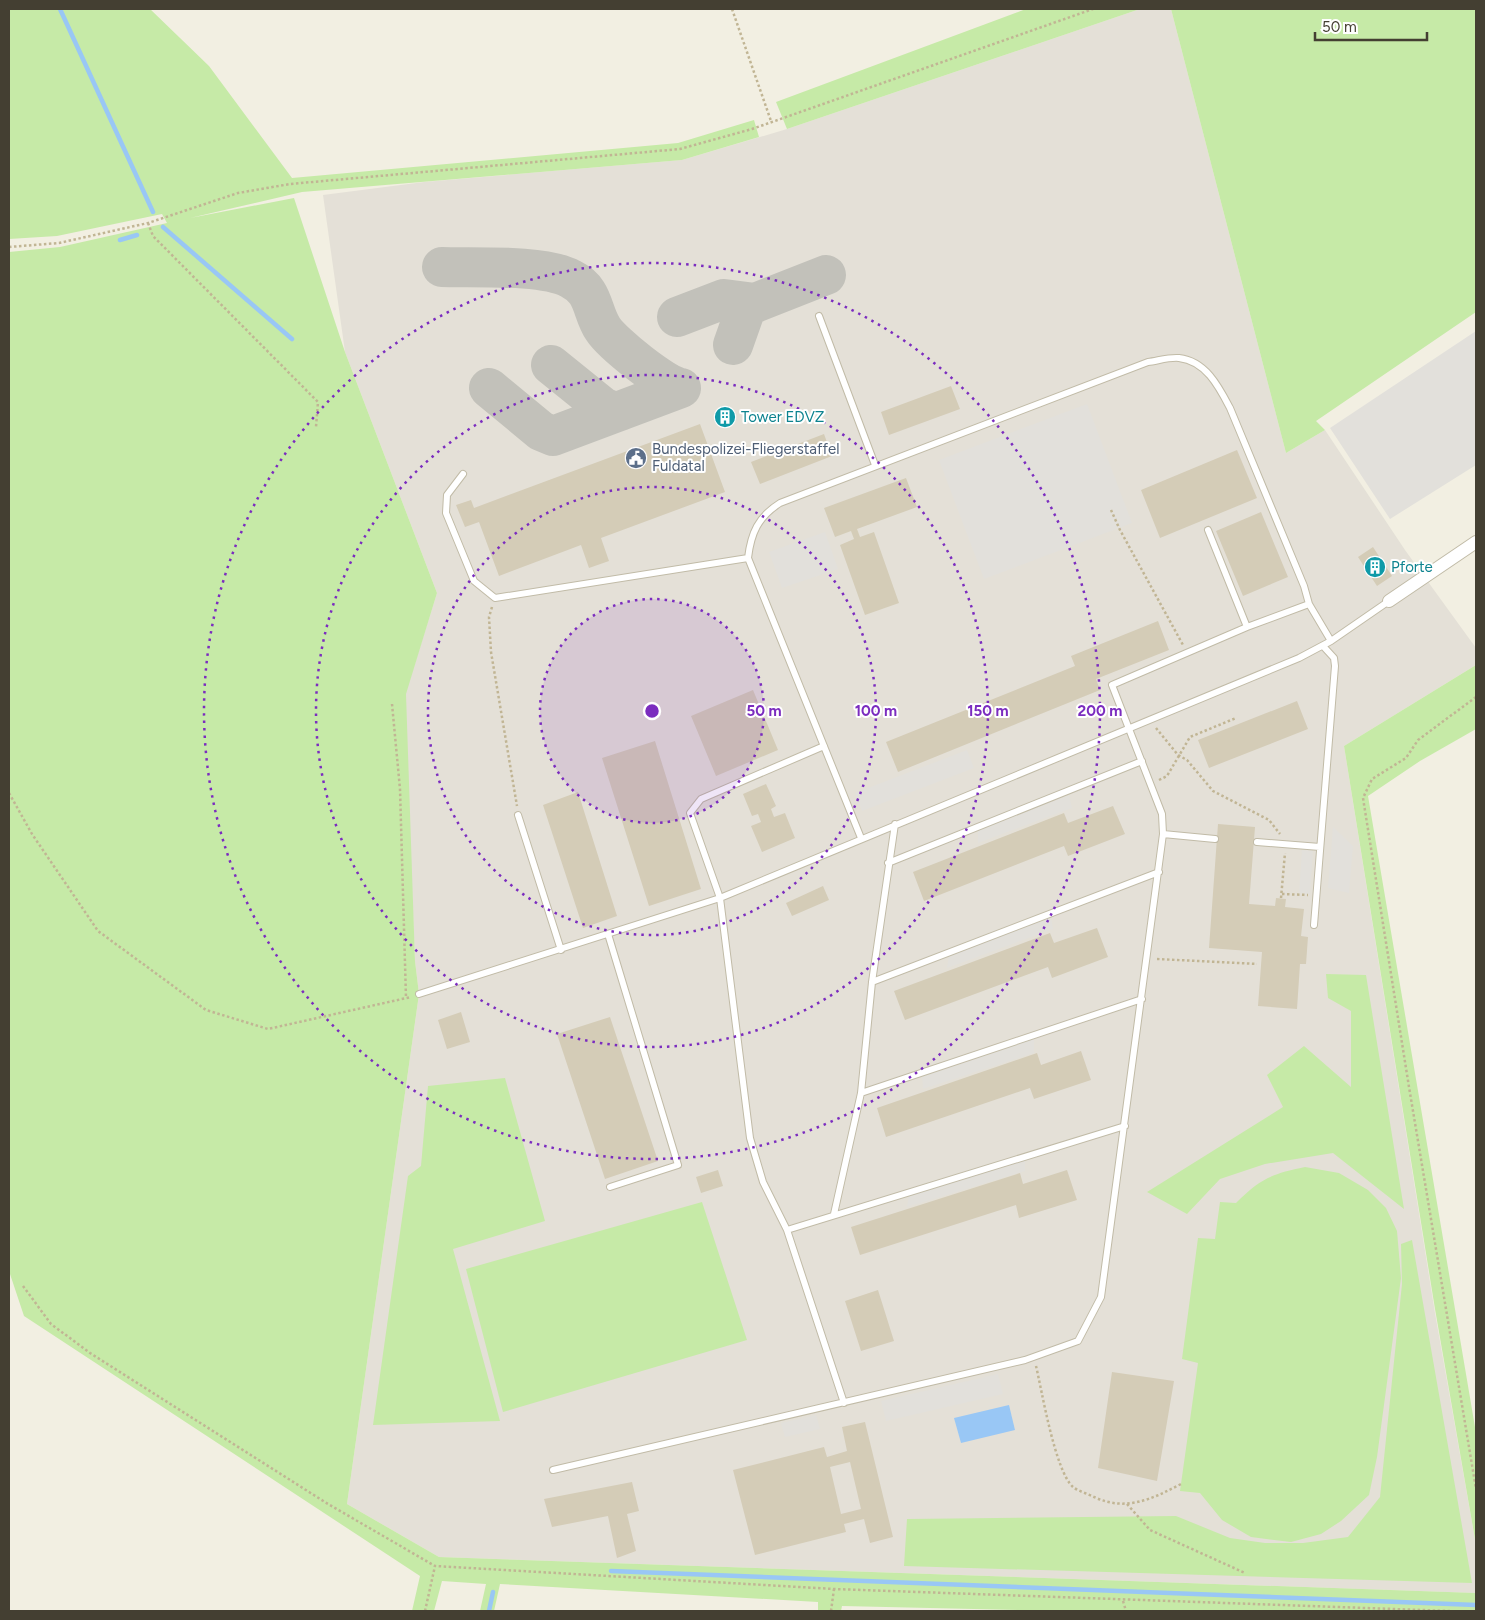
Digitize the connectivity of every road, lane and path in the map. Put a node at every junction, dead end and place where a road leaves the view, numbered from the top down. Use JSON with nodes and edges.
{"nodes":[{"id":1,"x":732,"y":9,"type":"edge"},
{"id":2,"x":1093,"y":9,"type":"edge"},
{"id":3,"x":772,"y":121,"type":"junction"},
{"id":4,"x":148,"y":223,"type":"junction"},
{"id":5,"x":9,"y":247,"type":"edge"},
{"id":6,"x":819,"y":316,"type":"dead end"},
{"id":7,"x":316,"y":426,"type":"dead end"},
{"id":8,"x":875,"y":465,"type":"junction"},
{"id":9,"x":463,"y":474,"type":"dead end"},
{"id":10,"x":1111,"y":510,"type":"dead end"},
{"id":11,"x":1208,"y":530,"type":"dead end"},
{"id":12,"x":1476,"y":542,"type":"edge"},
{"id":13,"x":748,"y":558,"type":"junction"},
{"id":14,"x":495,"y":598,"type":"junction"},
{"id":15,"x":1389,"y":601,"type":"joint"},
{"id":16,"x":1309,"y":604,"type":"junction"},
{"id":17,"x":1247,"y":627,"type":"junction"},
{"id":18,"x":1331,"y":641,"type":"junction"},
{"id":19,"x":1323,"y":646,"type":"junction"},
{"id":20,"x":1187,"y":653,"type":"junction"},
{"id":21,"x":1476,"y":697,"type":"edge"},
{"id":22,"x":392,"y":704,"type":"dead end"},
{"id":23,"x":1236,"y":718,"type":"dead end"},
{"id":24,"x":1151,"y":721,"type":"junction"},
{"id":25,"x":1131,"y":729,"type":"junction"},
{"id":26,"x":824,"y":746,"type":"junction"},
{"id":27,"x":1179,"y":756,"type":"junction"},
{"id":28,"x":1142,"y":761,"type":"junction"},
{"id":29,"x":1151,"y":785,"type":"junction"},
{"id":30,"x":9,"y":793,"type":"edge"},
{"id":31,"x":518,"y":815,"type":"joint"},
{"id":32,"x":895,"y":824,"type":"junction"},
{"id":33,"x":1163,"y":834,"type":"junction"},
{"id":34,"x":861,"y":838,"type":"junction"},
{"id":35,"x":1215,"y":839,"type":"dead end"},
{"id":36,"x":1257,"y":842,"type":"dead end"},
{"id":37,"x":1284,"y":844,"type":"junction"},
{"id":38,"x":1320,"y":847,"type":"junction"},
{"id":39,"x":888,"y":863,"type":"junction"},
{"id":40,"x":1159,"y":872,"type":"junction"},
{"id":41,"x":1282,"y":894,"type":"junction"},
{"id":42,"x":1316,"y":896,"type":"junction"},
{"id":43,"x":720,"y":898,"type":"junction"},
{"id":44,"x":1281,"y":898,"type":"dead end"},
{"id":45,"x":1314,"y":925,"type":"dead end"},
{"id":46,"x":608,"y":934,"type":"junction"},
{"id":47,"x":561,"y":950,"type":"junction"},
{"id":48,"x":1148,"y":958,"type":"junction"},
{"id":49,"x":1257,"y":964,"type":"dead end"},
{"id":50,"x":872,"y":982,"type":"junction"},
{"id":51,"x":419,"y":994,"type":"joint"},
{"id":52,"x":406,"y":998,"type":"junction"},
{"id":53,"x":1142,"y":999,"type":"junction"},
{"id":54,"x":861,"y":1093,"type":"junction"},
{"id":55,"x":1125,"y":1126,"type":"junction"},
{"id":56,"x":610,"y":1187,"type":"dead end"},
{"id":57,"x":834,"y":1214,"type":"junction"},
{"id":58,"x":787,"y":1230,"type":"junction"},
{"id":59,"x":24,"y":1286,"type":"dead end"},
{"id":60,"x":1034,"y":1357,"type":"junction"},
{"id":61,"x":844,"y":1403,"type":"junction"},
{"id":62,"x":553,"y":1470,"type":"dead end"},
{"id":63,"x":1181,"y":1484,"type":"dead end"},
{"id":64,"x":1476,"y":1489,"type":"edge"},
{"id":65,"x":1127,"y":1504,"type":"junction"},
{"id":66,"x":435,"y":1566,"type":"junction"},
{"id":67,"x":1245,"y":1573,"type":"dead end"},
{"id":68,"x":834,"y":1590,"type":"junction"},
{"id":69,"x":1123,"y":1601,"type":"junction"},
{"id":70,"x":425,"y":1611,"type":"edge"},
{"id":71,"x":831,"y":1611,"type":"edge"},
{"id":72,"x":1126,"y":1611,"type":"edge"},
{"id":73,"x":1439,"y":1611,"type":"edge"},
{"id":74,"x":1450,"y":1611,"type":"edge"}],
"edges":[{"from":1,"to":3,"type":"path"},
{"from":2,"to":3,"type":"path"},
{"from":3,"to":4,"type":"path"},
{"from":4,"to":5,"type":"path"},
{"from":4,"to":7,"type":"path"},
{"from":6,"to":8,"type":"lane"},
{"from":8,"to":13,"type":"lane"},
{"from":8,"to":16,"type":"lane"},
{"from":9,"to":14,"type":"lane"},
{"from":10,"to":20,"type":"path"},
{"from":11,"to":17,"type":"lane"},
{"from":12,"to":15,"type":"street"},
{"from":13,"to":14,"type":"lane"},
{"from":13,"to":26,"type":"lane"},
{"from":14,"to":31,"type":"path"},
{"from":15,"to":18,"type":"lane"},
{"from":16,"to":17,"type":"lane"},
{"from":16,"to":18,"type":"lane"},
{"from":17,"to":20,"type":"lane"},
{"from":18,"to":19,"type":"lane"},
{"from":19,"to":24,"type":"lane"},
{"from":19,"to":38,"type":"lane"},
{"from":20,"to":25,"type":"lane"},
{"from":21,"to":64,"type":"path"},
{"from":22,"to":52,"type":"path"},
{"from":23,"to":27,"type":"path"},
{"from":24,"to":25,"type":"lane"},
{"from":24,"to":27,"type":"path"},
{"from":25,"to":28,"type":"lane"},
{"from":25,"to":32,"type":"lane"},
{"from":26,"to":34,"type":"lane"},
{"from":26,"to":43,"type":"lane"},
{"from":27,"to":29,"type":"path"},
{"from":27,"to":37,"type":"path"},
{"from":28,"to":29,"type":"lane"},
{"from":28,"to":39,"type":"lane"},
{"from":29,"to":33,"type":"lane"},
{"from":30,"to":52,"type":"path"},
{"from":31,"to":47,"type":"lane"},
{"from":32,"to":34,"type":"lane"},
{"from":32,"to":39,"type":"lane"},
{"from":33,"to":35,"type":"lane"},
{"from":33,"to":40,"type":"lane"},
{"from":34,"to":43,"type":"lane"},
{"from":36,"to":37,"type":"lane"},
{"from":37,"to":38,"type":"lane"},
{"from":37,"to":41,"type":"path"},
{"from":38,"to":42,"type":"lane"},
{"from":39,"to":50,"type":"lane"},
{"from":40,"to":48,"type":"lane"},
{"from":40,"to":50,"type":"lane"},
{"from":41,"to":42,"type":"path"},
{"from":41,"to":44,"type":"path"},
{"from":42,"to":45,"type":"lane"},
{"from":43,"to":46,"type":"lane"},
{"from":43,"to":58,"type":"lane"},
{"from":46,"to":47,"type":"lane"},
{"from":46,"to":56,"type":"lane"},
{"from":47,"to":51,"type":"lane"},
{"from":48,"to":49,"type":"path"},
{"from":48,"to":53,"type":"lane"},
{"from":50,"to":54,"type":"lane"},
{"from":51,"to":52,"type":"path"},
{"from":53,"to":54,"type":"lane"},
{"from":53,"to":55,"type":"lane"},
{"from":54,"to":57,"type":"lane"},
{"from":55,"to":57,"type":"lane"},
{"from":55,"to":60,"type":"lane"},
{"from":57,"to":58,"type":"lane"},
{"from":58,"to":61,"type":"lane"},
{"from":59,"to":66,"type":"path"},
{"from":60,"to":61,"type":"lane"},
{"from":60,"to":65,"type":"path"},
{"from":61,"to":62,"type":"lane"},
{"from":63,"to":65,"type":"path"},
{"from":65,"to":67,"type":"path"},
{"from":66,"to":68,"type":"path"},
{"from":66,"to":70,"type":"path"},
{"from":68,"to":69,"type":"path"},
{"from":68,"to":71,"type":"path"},
{"from":69,"to":72,"type":"path"},
{"from":69,"to":73,"type":"path"},
{"from":73,"to":74,"type":"path"}]}
